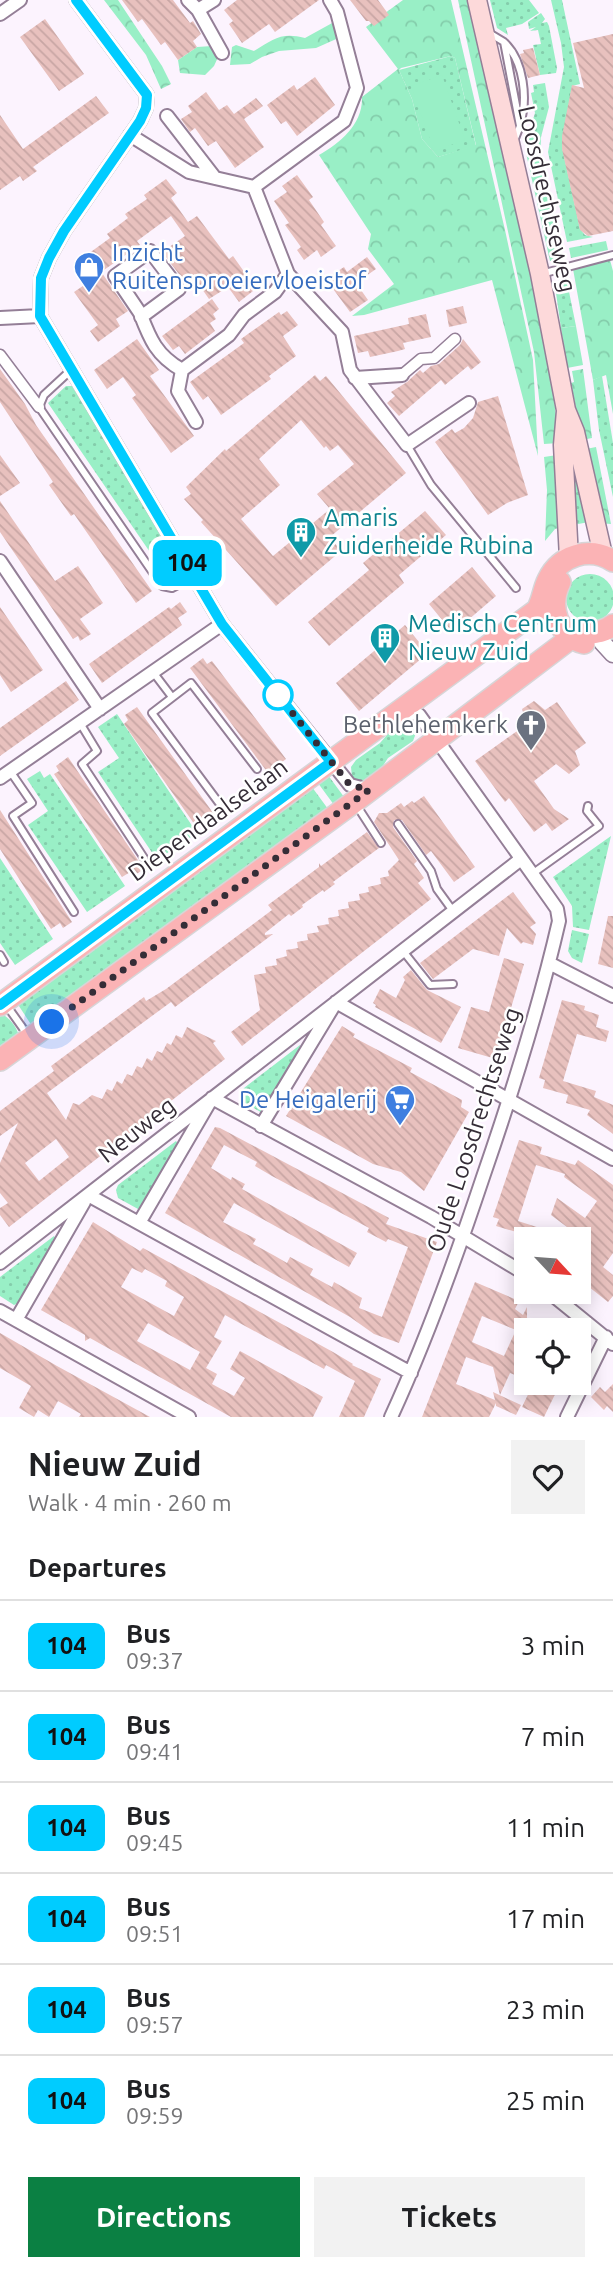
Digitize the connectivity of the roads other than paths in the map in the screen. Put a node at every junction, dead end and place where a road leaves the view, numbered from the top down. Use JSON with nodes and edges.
{"nodes":[{"id":1,"x":20,"y":0,"type":"edge"},
{"id":2,"x":76,"y":0,"type":"edge"},
{"id":3,"x":188,"y":0,"type":"edge"},
{"id":4,"x":214,"y":0,"type":"edge"},
{"id":5,"x":330,"y":0,"type":"edge"},
{"id":6,"x":477,"y":0,"type":"edge"},
{"id":7,"x":198,"y":10,"type":"junction"},
{"id":8,"x":0,"y":14,"type":"edge"},
{"id":9,"x":484,"y":31,"type":"junction"},
{"id":10,"x":222,"y":53,"type":"dead end"},
{"id":11,"x":167,"y":116,"type":"dead end"},
{"id":12,"x":130,"y":135,"type":"junction"},
{"id":13,"x":511,"y":149,"type":"junction"},
{"id":14,"x":215,"y":178,"type":"junction"},
{"id":15,"x":254,"y":187,"type":"junction"},
{"id":16,"x":613,"y":254,"type":"edge"},
{"id":17,"x":288,"y":274,"type":"junction"},
{"id":18,"x":540,"y":274,"type":"junction"},
{"id":19,"x":40,"y":316,"type":"junction"},
{"id":20,"x":141,"y":317,"type":"junction"},
{"id":21,"x":0,"y":318,"type":"edge"},
{"id":22,"x":455,"y":338,"type":"dead end"},
{"id":23,"x":0,"y":355,"type":"edge"},
{"id":24,"x":72,"y":369,"type":"junction"},
{"id":25,"x":182,"y":370,"type":"junction"},
{"id":26,"x":402,"y":375,"type":"joint"},
{"id":27,"x":355,"y":378,"type":"junction"},
{"id":28,"x":469,"y":404,"type":"dead end"},
{"id":29,"x":39,"y":407,"type":"junction"},
{"id":30,"x":566,"y":410,"type":"junction"},
{"id":31,"x":196,"y":422,"type":"dead end"},
{"id":32,"x":407,"y":444,"type":"junction"},
{"id":33,"x":0,"y":561,"type":"edge"},
{"id":34,"x":610,"y":561,"type":"edge"},
{"id":35,"x":570,"y":564,"type":"junction"},
{"id":36,"x":195,"y":576,"type":"junction"},
{"id":37,"x":516,"y":588,"type":"dead end"},
{"id":38,"x":222,"y":624,"type":"junction"},
{"id":39,"x":571,"y":638,"type":"junction"},
{"id":40,"x":610,"y":640,"type":"edge"},
{"id":41,"x":153,"y":672,"type":"junction"},
{"id":42,"x":172,"y":697,"type":"junction"},
{"id":43,"x":100,"y":709,"type":"junction"},
{"id":44,"x":401,"y":710,"type":"junction"},
{"id":45,"x":80,"y":723,"type":"junction"},
{"id":46,"x":436,"y":740,"type":"junction"},
{"id":47,"x":331,"y":762,"type":"junction"},
{"id":48,"x":257,"y":769,"type":"dead end"},
{"id":49,"x":5,"y":775,"type":"edge"},
{"id":50,"x":361,"y":796,"type":"junction"},
{"id":51,"x":219,"y":803,"type":"dead end"},
{"id":52,"x":589,"y":806,"type":"dead end"},
{"id":53,"x":398,"y":824,"type":"dead end"},
{"id":54,"x":381,"y":843,"type":"dead end"},
{"id":55,"x":144,"y":858,"type":"dead end"},
{"id":56,"x":521,"y":859,"type":"junction"},
{"id":57,"x":532,"y":874,"type":"junction"},
{"id":58,"x":453,"y":911,"type":"junction"},
{"id":59,"x":74,"y":912,"type":"dead end"},
{"id":60,"x":402,"y":951,"type":"junction"},
{"id":61,"x":549,"y":963,"type":"junction"},
{"id":62,"x":453,"y":984,"type":"dead end"},
{"id":63,"x":613,"y":996,"type":"edge"},
{"id":64,"x":336,"y":1002,"type":"junction"},
{"id":65,"x":2,"y":1003,"type":"edge"},
{"id":66,"x":30,"y":1038,"type":"junction"},
{"id":67,"x":0,"y":1060,"type":"edge"},
{"id":68,"x":212,"y":1098,"type":"junction"},
{"id":69,"x":509,"y":1099,"type":"junction"},
{"id":70,"x":261,"y":1126,"type":"junction"},
{"id":71,"x":613,"y":1159,"type":"edge"},
{"id":72,"x":88,"y":1195,"type":"junction"},
{"id":73,"x":139,"y":1223,"type":"junction"},
{"id":74,"x":464,"y":1235,"type":"junction"},
{"id":75,"x":0,"y":1263,"type":"edge"},
{"id":76,"x":514,"y":1267,"type":"edge"},
{"id":77,"x":564,"y":1304,"type":"edge"},
{"id":78,"x":0,"y":1311,"type":"edge"},
{"id":79,"x":16,"y":1320,"type":"junction"},
{"id":80,"x":609,"y":1340,"type":"edge"},
{"id":81,"x":411,"y":1373,"type":"junction"},
{"id":82,"x":189,"y":1417,"type":"edge"},
{"id":83,"x":391,"y":1417,"type":"edge"},
{"id":84,"x":567,"y":1417,"type":"edge"}],
"edges":[{"from":1,"to":8,"type":"street"},
{"from":2,"to":12,"type":"street"},
{"from":3,"to":7,"type":"street"},
{"from":4,"to":7,"type":"street"},
{"from":5,"to":15,"type":"street"},
{"from":6,"to":9,"type":"main road","name":"Loosdrechtseweg"},
{"from":7,"to":10,"type":"street"},
{"from":9,"to":13,"type":"main road","name":"Loosdrechtseweg"},
{"from":9,"to":13,"type":"lane"},
{"from":11,"to":14,"type":"street"},
{"from":12,"to":14,"type":"street"},
{"from":12,"to":19,"type":"street"},
{"from":13,"to":18,"type":"main road","name":"Loosdrechtseweg"},
{"from":14,"to":15,"type":"street"},
{"from":15,"to":17,"type":"street"},
{"from":16,"to":18,"type":"lane"},
{"from":17,"to":25,"type":"street"},
{"from":17,"to":27,"type":"street"},
{"from":18,"to":30,"type":"main road","name":"Loosdrechtseweg"},
{"from":19,"to":21,"type":"street"},
{"from":19,"to":24,"type":"street"},
{"from":20,"to":20,"type":"street"},
{"from":20,"to":25,"type":"street"},
{"from":22,"to":26,"type":"street"},
{"from":23,"to":29,"type":"street"},
{"from":24,"to":29,"type":"lane"},
{"from":24,"to":36,"type":"street"},
{"from":25,"to":31,"type":"street"},
{"from":26,"to":27,"type":"street"},
{"from":27,"to":32,"type":"street"},
{"from":28,"to":32,"type":"street"},
{"from":29,"to":36,"type":"lane"},
{"from":30,"to":34,"type":"main road","name":"Loosdrechtseweg"},
{"from":30,"to":35,"type":"main road","name":"Loosdrechtseweg"},
{"from":32,"to":37,"type":"lane"},
{"from":33,"to":43,"type":"street"},
{"from":34,"to":35,"type":"main road"},
{"from":35,"to":39,"type":"main road"},
{"from":35,"to":44,"type":"main road","name":"Diependaalselaan"},
{"from":36,"to":38,"type":"street"},
{"from":38,"to":41,"type":"street"},
{"from":38,"to":47,"type":"street"},
{"from":39,"to":40,"type":"main road"},
{"from":39,"to":46,"type":"main road"},
{"from":41,"to":42,"type":"lane"},
{"from":41,"to":43,"type":"street"},
{"from":42,"to":48,"type":"lane"},
{"from":42,"to":51,"type":"lane"},
{"from":43,"to":45,"type":"street"},
{"from":44,"to":46,"type":"street","name":"Oude Loosdrechtseweg"},
{"from":44,"to":47,"type":"main road","name":"Diependaalselaan"},
{"from":45,"to":49,"type":"street"},
{"from":45,"to":55,"type":"lane"},
{"from":46,"to":50,"type":"main road"},
{"from":46,"to":56,"type":"street","name":"Oude Loosdrechtseweg"},
{"from":47,"to":50,"type":"street"},
{"from":47,"to":65,"type":"main road","name":"Diependaalselaan"},
{"from":49,"to":59,"type":"lane"},
{"from":50,"to":54,"type":"lane"},
{"from":50,"to":66,"type":"main road"},
{"from":52,"to":57,"type":"lane"},
{"from":53,"to":58,"type":"lane"},
{"from":56,"to":57,"type":"street","name":"Oude Loosdrechtseweg"},
{"from":56,"to":58,"type":"street","name":"Neuweg"},
{"from":57,"to":61,"type":"street","name":"Oude Loosdrechtseweg"},
{"from":58,"to":60,"type":"street","name":"Neuweg"},
{"from":60,"to":62,"type":"lane"},
{"from":60,"to":64,"type":"street","name":"Neuweg"},
{"from":61,"to":63,"type":"street"},
{"from":61,"to":69,"type":"street","name":"Oude Loosdrechtseweg"},
{"from":64,"to":68,"type":"street","name":"Neuweg"},
{"from":64,"to":69,"type":"street"},
{"from":64,"to":70,"type":"street","name":"Neuweg"},
{"from":65,"to":66,"type":"lane"},
{"from":66,"to":67,"type":"main road"},
{"from":68,"to":70,"type":"street"},
{"from":68,"to":72,"type":"street","name":"Neuweg"},
{"from":68,"to":73,"type":"street","name":"Neuweg"},
{"from":69,"to":71,"type":"street"},
{"from":69,"to":74,"type":"street","name":"Oude Loosdrechtseweg"},
{"from":70,"to":74,"type":"street"},
{"from":72,"to":73,"type":"street"},
{"from":72,"to":75,"type":"street","name":"Neuweg"},
{"from":72,"to":79,"type":"street","name":"Neuweg"},
{"from":73,"to":81,"type":"street"},
{"from":74,"to":76,"type":"street"},
{"from":74,"to":81,"type":"street","name":"Oude Loosdrechtseweg"},
{"from":77,"to":80,"type":"street"},
{"from":78,"to":79,"type":"street"},
{"from":79,"to":82,"type":"street"},
{"from":80,"to":84,"type":"street"},
{"from":81,"to":83,"type":"street","name":"Oude Loosdrechtseweg"}]}
